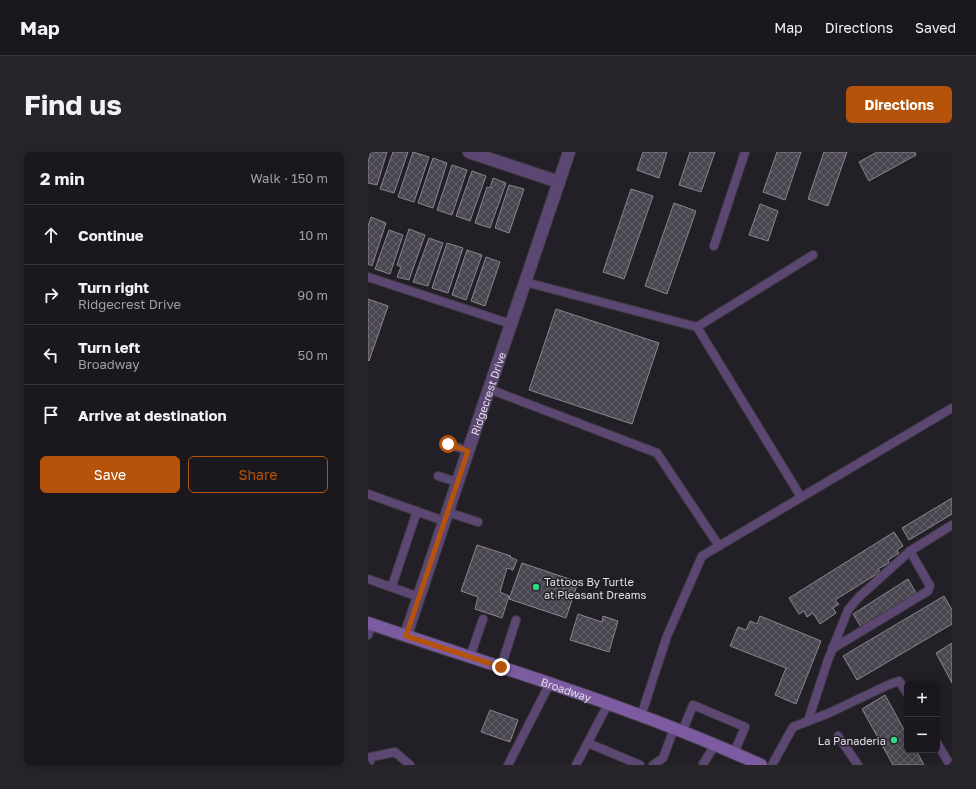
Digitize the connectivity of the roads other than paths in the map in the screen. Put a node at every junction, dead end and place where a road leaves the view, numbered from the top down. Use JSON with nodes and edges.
{"nodes":[{"id":1,"x":469,"y":152,"type":"edge"},
{"id":2,"x":568,"y":152,"type":"edge"},
{"id":3,"x":745,"y":152,"type":"edge"},
{"id":4,"x":558,"y":182,"type":"junction"},
{"id":5,"x":714,"y":246,"type":"dead end"},
{"id":6,"x":813,"y":255,"type":"dead end"},
{"id":7,"x":368,"y":277,"type":"edge"},
{"id":8,"x":525,"y":282,"type":"junction"},
{"id":9,"x":511,"y":324,"type":"junction"},
{"id":10,"x":697,"y":326,"type":"junction"},
{"id":11,"x":489,"y":389,"type":"junction"},
{"id":12,"x":952,"y":408,"type":"edge"},
{"id":13,"x":448,"y":444,"type":"dead end"},
{"id":14,"x":468,"y":451,"type":"junction"},
{"id":15,"x":438,"y":476,"type":"dead end"},
{"id":16,"x":457,"y":482,"type":"junction"},
{"id":17,"x":368,"y":494,"type":"edge"},
{"id":18,"x":802,"y":497,"type":"junction"},
{"id":19,"x":417,"y":511,"type":"junction"},
{"id":20,"x":446,"y":516,"type":"junction"},
{"id":21,"x":478,"y":522,"type":"dead end"},
{"id":22,"x":952,"y":525,"type":"edge"},
{"id":23,"x":719,"y":546,"type":"junction"},
{"id":24,"x":910,"y":551,"type":"junction"},
{"id":25,"x":368,"y":579,"type":"edge"},
{"id":26,"x":392,"y":586,"type":"junction"},
{"id":27,"x":419,"y":596,"type":"junction"},
{"id":28,"x":483,"y":619,"type":"dead end"},
{"id":29,"x":516,"y":620,"type":"dead end"},
{"id":30,"x":369,"y":627,"type":"edge"},
{"id":31,"x":406,"y":636,"type":"junction"},
{"id":32,"x":832,"y":649,"type":"junction"},
{"id":33,"x":470,"y":657,"type":"junction"},
{"id":34,"x":501,"y":667,"type":"junction"},
{"id":35,"x":550,"y":684,"type":"junction"},
{"id":36,"x":904,"y":688,"type":"edge"},
{"id":37,"x":608,"y":704,"type":"junction"},
{"id":38,"x":641,"y":716,"type":"junction"},
{"id":39,"x":808,"y":721,"type":"junction"},
{"id":40,"x":678,"y":730,"type":"junction"},
{"id":41,"x":838,"y":736,"type":"dead end"},
{"id":42,"x":588,"y":742,"type":"junction"},
{"id":43,"x":715,"y":745,"type":"junction"},
{"id":44,"x":940,"y":748,"type":"edge"},
{"id":45,"x":734,"y":753,"type":"junction"},
{"id":46,"x":758,"y":764,"type":"edge"},
{"id":47,"x":856,"y":764,"type":"edge"},
{"id":48,"x":369,"y":765,"type":"edge"},
{"id":49,"x":410,"y":765,"type":"edge"},
{"id":50,"x":508,"y":765,"type":"edge"},
{"id":51,"x":576,"y":765,"type":"edge"},
{"id":52,"x":640,"y":765,"type":"edge"},
{"id":53,"x":653,"y":765,"type":"edge"},
{"id":54,"x":703,"y":765,"type":"edge"},
{"id":55,"x":772,"y":765,"type":"edge"},
{"id":56,"x":950,"y":765,"type":"edge"}],
"edges":[{"from":1,"to":4,"type":"street"},
{"from":2,"to":4,"type":"street","name":"Ridgecrest Drive"},
{"from":3,"to":5,"type":"lane"},
{"from":4,"to":8,"type":"street","name":"Ridgecrest Drive"},
{"from":6,"to":10,"type":"lane"},
{"from":7,"to":9,"type":"lane"},
{"from":8,"to":9,"type":"street","name":"Ridgecrest Drive"},
{"from":8,"to":10,"type":"lane"},
{"from":9,"to":11,"type":"street","name":"Ridgecrest Drive"},
{"from":10,"to":18,"type":"lane"},
{"from":11,"to":14,"type":"street","name":"Ridgecrest Drive"},
{"from":11,"to":23,"type":"lane"},
{"from":12,"to":18,"type":"lane"},
{"from":13,"to":14,"type":"lane"},
{"from":14,"to":16,"type":"street","name":"Ridgecrest Drive"},
{"from":15,"to":16,"type":"lane"},
{"from":16,"to":20,"type":"street","name":"Ridgecrest Drive"},
{"from":17,"to":19,"type":"lane"},
{"from":18,"to":23,"type":"lane"},
{"from":19,"to":20,"type":"lane"},
{"from":19,"to":26,"type":"lane"},
{"from":20,"to":21,"type":"lane"},
{"from":20,"to":27,"type":"street","name":"Ridgecrest Drive"},
{"from":22,"to":24,"type":"lane"},
{"from":23,"to":38,"type":"lane"},
{"from":24,"to":32,"type":"lane"},
{"from":24,"to":32,"type":"lane"},
{"from":25,"to":26,"type":"lane"},
{"from":26,"to":27,"type":"lane"},
{"from":27,"to":31,"type":"street","name":"Ridgecrest Drive"},
{"from":28,"to":33,"type":"lane"},
{"from":29,"to":34,"type":"lane"},
{"from":30,"to":31,"type":"main road","name":"Broadway"},
{"from":31,"to":33,"type":"main road","name":"Broadway"},
{"from":32,"to":39,"type":"lane"},
{"from":33,"to":34,"type":"main road","name":"Broadway"},
{"from":34,"to":35,"type":"main road","name":"Broadway"},
{"from":35,"to":37,"type":"main road","name":"Broadway"},
{"from":35,"to":50,"type":"lane"},
{"from":36,"to":39,"type":"lane"},
{"from":37,"to":38,"type":"main road","name":"Broadway"},
{"from":37,"to":42,"type":"lane"},
{"from":38,"to":40,"type":"main road","name":"Broadway"},
{"from":39,"to":55,"type":"lane"},
{"from":40,"to":43,"type":"main road","name":"Broadway"},
{"from":40,"to":45,"type":"lane"},
{"from":40,"to":53,"type":"lane"},
{"from":41,"to":47,"type":"lane"},
{"from":42,"to":51,"type":"lane"},
{"from":42,"to":52,"type":"lane"},
{"from":43,"to":45,"type":"main road","name":"Broadway"},
{"from":43,"to":54,"type":"lane"},
{"from":44,"to":56,"type":"lane"},
{"from":45,"to":46,"type":"main road","name":"Broadway"},
{"from":48,"to":49,"type":"lane"}]}
